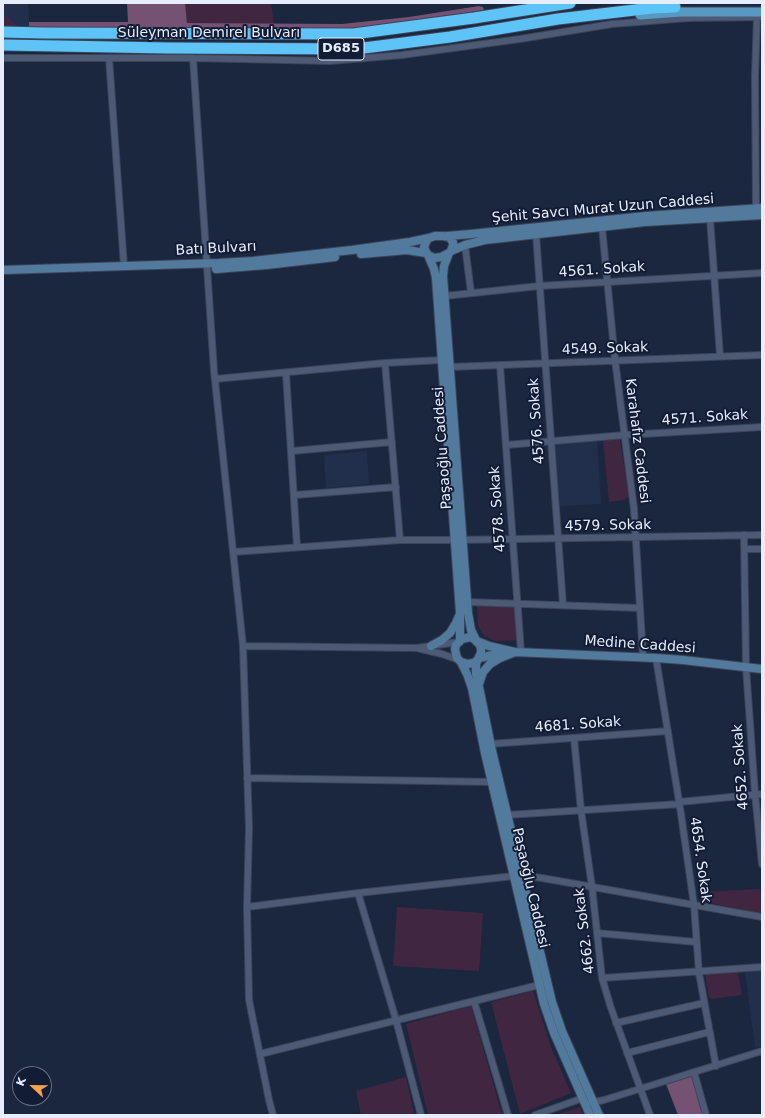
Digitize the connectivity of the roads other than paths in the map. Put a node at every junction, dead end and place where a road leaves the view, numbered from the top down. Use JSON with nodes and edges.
{"nodes":[{"id":1,"x":570,"y":3,"type":"edge"},
{"id":2,"x":676,"y":5,"type":"edge"},
{"id":3,"x":762,"y":7,"type":"edge"},
{"id":4,"x":760,"y":15,"type":"edge"},
{"id":5,"x":519,"y":26,"type":"junction"},
{"id":6,"x":3,"y":32,"type":"edge"},
{"id":7,"x":3,"y":45,"type":"edge"},
{"id":8,"x":3,"y":58,"type":"edge"},
{"id":9,"x":109,"y":58,"type":"junction"},
{"id":10,"x":193,"y":58,"type":"junction"},
{"id":11,"x":759,"y":104,"type":"edge"},
{"id":12,"x":760,"y":211,"type":"edge"},
{"id":13,"x":710,"y":218,"type":"junction"},
{"id":14,"x":602,"y":227,"type":"junction"},
{"id":15,"x":536,"y":234,"type":"junction"},
{"id":16,"x":447,"y":236,"type":"junction"},
{"id":17,"x":429,"y":238,"type":"junction"},
{"id":18,"x":465,"y":245,"type":"junction"},
{"id":19,"x":450,"y":252,"type":"junction"},
{"id":20,"x":427,"y":254,"type":"junction"},
{"id":21,"x":124,"y":266,"type":"junction"},
{"id":22,"x":207,"y":267,"type":"junction"},
{"id":23,"x":3,"y":270,"type":"edge"},
{"id":24,"x":762,"y":273,"type":"edge"},
{"id":25,"x":3,"y":275,"type":"edge"},
{"id":26,"x":714,"y":275,"type":"junction"},
{"id":27,"x":607,"y":282,"type":"junction"},
{"id":28,"x":540,"y":286,"type":"junction"},
{"id":29,"x":471,"y":293,"type":"junction"},
{"id":30,"x":445,"y":296,"type":"junction"},
{"id":31,"x":762,"y":355,"type":"edge"},
{"id":32,"x":720,"y":356,"type":"junction"},
{"id":33,"x":442,"y":360,"type":"junction"},
{"id":34,"x":615,"y":360,"type":"junction"},
{"id":35,"x":385,"y":363,"type":"junction"},
{"id":36,"x":545,"y":363,"type":"junction"},
{"id":37,"x":500,"y":365,"type":"junction"},
{"id":38,"x":450,"y":367,"type":"junction"},
{"id":39,"x":286,"y":373,"type":"junction"},
{"id":40,"x":215,"y":379,"type":"junction"},
{"id":41,"x":762,"y":426,"type":"edge"},
{"id":42,"x":625,"y":435,"type":"junction"},
{"id":43,"x":551,"y":441,"type":"junction"},
{"id":44,"x":392,"y":442,"type":"junction"},
{"id":45,"x":506,"y":445,"type":"junction"},
{"id":46,"x":292,"y":451,"type":"junction"},
{"id":47,"x":396,"y":488,"type":"junction"},
{"id":48,"x":294,"y":495,"type":"junction"},
{"id":49,"x":744,"y":535,"type":"junction"},
{"id":50,"x":762,"y":535,"type":"edge"},
{"id":51,"x":636,"y":537,"type":"junction"},
{"id":52,"x":513,"y":539,"type":"junction"},
{"id":53,"x":558,"y":539,"type":"junction"},
{"id":54,"x":400,"y":540,"type":"junction"},
{"id":55,"x":459,"y":540,"type":"junction"},
{"id":56,"x":298,"y":547,"type":"junction"},
{"id":57,"x":744,"y":549,"type":"junction"},
{"id":58,"x":762,"y":549,"type":"edge"},
{"id":59,"x":233,"y":552,"type":"junction"},
{"id":60,"x":467,"y":602,"type":"junction"},
{"id":61,"x":517,"y":604,"type":"junction"},
{"id":62,"x":563,"y":606,"type":"junction"},
{"id":63,"x":640,"y":608,"type":"junction"},
{"id":64,"x":460,"y":614,"type":"junction"},
{"id":65,"x":477,"y":641,"type":"junction"},
{"id":66,"x":459,"y":642,"type":"junction"},
{"id":67,"x":243,"y":646,"type":"junction"},
{"id":68,"x":431,"y":646,"type":"junction"},
{"id":69,"x":417,"y":648,"type":"junction"},
{"id":70,"x":518,"y":652,"type":"junction"},
{"id":71,"x":644,"y":658,"type":"junction"},
{"id":72,"x":656,"y":658,"type":"junction"},
{"id":73,"x":478,"y":660,"type":"junction"},
{"id":74,"x":460,"y":661,"type":"junction"},
{"id":75,"x":746,"y":667,"type":"junction"},
{"id":76,"x":762,"y":669,"type":"edge"},
{"id":77,"x":479,"y":688,"type":"junction"},
{"id":78,"x":668,"y":731,"type":"junction"},
{"id":79,"x":574,"y":738,"type":"junction"},
{"id":80,"x":490,"y":744,"type":"junction"},
{"id":81,"x":247,"y":778,"type":"junction"},
{"id":82,"x":492,"y":782,"type":"junction"},
{"id":83,"x":754,"y":794,"type":"junction"},
{"id":84,"x":762,"y":794,"type":"edge"},
{"id":85,"x":679,"y":803,"type":"junction"},
{"id":86,"x":581,"y":810,"type":"junction"},
{"id":87,"x":507,"y":815,"type":"junction"},
{"id":88,"x":762,"y":864,"type":"edge"},
{"id":89,"x":517,"y":878,"type":"junction"},
{"id":90,"x":592,"y":887,"type":"junction"},
{"id":91,"x":358,"y":893,"type":"junction"},
{"id":92,"x":694,"y":905,"type":"junction"},
{"id":93,"x":247,"y":907,"type":"junction"},
{"id":94,"x":762,"y":917,"type":"edge"},
{"id":95,"x":597,"y":933,"type":"junction"},
{"id":96,"x":696,"y":942,"type":"junction"},
{"id":97,"x":762,"y":968,"type":"edge"},
{"id":98,"x":698,"y":972,"type":"junction"},
{"id":99,"x":602,"y":978,"type":"junction"},
{"id":100,"x":540,"y":985,"type":"junction"},
{"id":101,"x":474,"y":1001,"type":"junction"},
{"id":102,"x":704,"y":1003,"type":"junction"},
{"id":103,"x":396,"y":1020,"type":"junction"},
{"id":104,"x":616,"y":1023,"type":"junction"},
{"id":105,"x":710,"y":1032,"type":"junction"},
{"id":106,"x":762,"y":1051,"type":"edge"},
{"id":107,"x":627,"y":1053,"type":"junction"},
{"id":108,"x":260,"y":1054,"type":"junction"},
{"id":109,"x":716,"y":1066,"type":"junction"},
{"id":110,"x":694,"y":1072,"type":"junction"},
{"id":111,"x":640,"y":1089,"type":"junction"},
{"id":112,"x":587,"y":1101,"type":"junction"},
{"id":113,"x":273,"y":1115,"type":"edge"},
{"id":114,"x":421,"y":1115,"type":"edge"},
{"id":115,"x":508,"y":1115,"type":"edge"},
{"id":116,"x":535,"y":1115,"type":"edge"},
{"id":117,"x":590,"y":1115,"type":"edge"},
{"id":118,"x":599,"y":1115,"type":"edge"},
{"id":119,"x":650,"y":1115,"type":"edge"},
{"id":120,"x":706,"y":1115,"type":"edge"}],
"edges":[{"from":1,"to":6,"type":"highway","name":"Süleyman Demirel Bulvarı","number":"D685"},
{"from":2,"to":3,"type":"main road"},
{"from":2,"to":5,"type":"highway","name":"Süleyman Demirel Bulvarı","number":"D685"},
{"from":4,"to":5,"type":"main road"},
{"from":4,"to":10,"type":"street"},
{"from":4,"to":11,"type":"street"},
{"from":5,"to":7,"type":"highway","name":"Süleyman Demirel Bulvarı","number":"D685"},
{"from":8,"to":9,"type":"street"},
{"from":9,"to":10,"type":"street"},
{"from":9,"to":21,"type":"street"},
{"from":10,"to":22,"type":"street"},
{"from":11,"to":12,"type":"street"},
{"from":12,"to":13,"type":"street","name":"Şehit Savcı Murat Uzun Caddesi"},
{"from":12,"to":16,"type":"street","name":"Şehit Savcı Murat Uzun Caddesi"},
{"from":13,"to":14,"type":"street","name":"Şehit Savcı Murat Uzun Caddesi"},
{"from":13,"to":26,"type":"street"},
{"from":14,"to":15,"type":"street","name":"Şehit Savcı Murat Uzun Caddesi"},
{"from":14,"to":27,"type":"street","name":"Karahafız Caddesi"},
{"from":15,"to":18,"type":"street","name":"Şehit Savcı Murat Uzun Caddesi"},
{"from":15,"to":28,"type":"street","name":"4576. Sokak"},
{"from":16,"to":17,"type":"street"},
{"from":16,"to":19,"type":"street"},
{"from":17,"to":20,"type":"street"},
{"from":17,"to":22,"type":"street","name":"Batı Bulvarı"},
{"from":18,"to":19,"type":"street","name":"Şehit Savcı Murat Uzun Caddesi"},
{"from":18,"to":29,"type":"street"},
{"from":19,"to":20,"type":"street"},
{"from":19,"to":30,"type":"street","name":"Paşaoğlu Caddesi"},
{"from":20,"to":22,"type":"street","name":"Batı Bulvarı"},
{"from":20,"to":33,"type":"street","name":"Paşaoğlu Caddesi"},
{"from":21,"to":22,"type":"street","name":"Batı Bulvarı"},
{"from":21,"to":23,"type":"street","name":"Batı Bulvarı"},
{"from":22,"to":25,"type":"street","name":"Batı Bulvarı"},
{"from":22,"to":40,"type":"street"},
{"from":24,"to":26,"type":"street","name":"4561. Sokak"},
{"from":26,"to":27,"type":"street","name":"4561. Sokak"},
{"from":26,"to":32,"type":"street"},
{"from":27,"to":28,"type":"street","name":"4561. Sokak"},
{"from":27,"to":34,"type":"street","name":"Karahafız Caddesi"},
{"from":28,"to":29,"type":"street","name":"4561. Sokak"},
{"from":28,"to":36,"type":"street","name":"4576. Sokak"},
{"from":29,"to":30,"type":"street","name":"4561. Sokak"},
{"from":30,"to":38,"type":"street","name":"Paşaoğlu Caddesi"},
{"from":31,"to":32,"type":"street","name":"4549. Sokak"},
{"from":32,"to":34,"type":"street","name":"4549. Sokak"},
{"from":33,"to":35,"type":"street"},
{"from":33,"to":55,"type":"street","name":"Paşaoğlu Caddesi"},
{"from":34,"to":36,"type":"street","name":"4549. Sokak"},
{"from":34,"to":42,"type":"street","name":"Karahafız Caddesi"},
{"from":35,"to":39,"type":"street"},
{"from":35,"to":44,"type":"street"},
{"from":36,"to":37,"type":"street","name":"4549. Sokak"},
{"from":36,"to":43,"type":"street","name":"4576. Sokak"},
{"from":37,"to":38,"type":"street","name":"4549. Sokak"},
{"from":37,"to":45,"type":"street","name":"4578. Sokak"},
{"from":38,"to":55,"type":"street","name":"Paşaoğlu Caddesi"},
{"from":39,"to":40,"type":"street"},
{"from":39,"to":46,"type":"street"},
{"from":40,"to":59,"type":"street"},
{"from":41,"to":42,"type":"street","name":"4571. Sokak"},
{"from":42,"to":43,"type":"street","name":"4571. Sokak"},
{"from":42,"to":51,"type":"street","name":"Karahafız Caddesi"},
{"from":43,"to":45,"type":"street","name":"4571. Sokak"},
{"from":43,"to":53,"type":"street","name":"4576. Sokak"},
{"from":44,"to":46,"type":"street"},
{"from":44,"to":47,"type":"street"},
{"from":45,"to":52,"type":"street","name":"4578. Sokak"},
{"from":46,"to":48,"type":"street"},
{"from":47,"to":48,"type":"street"},
{"from":47,"to":54,"type":"street"},
{"from":48,"to":56,"type":"street"},
{"from":49,"to":50,"type":"street","name":"4579. Sokak"},
{"from":49,"to":51,"type":"street","name":"4579. Sokak"},
{"from":49,"to":57,"type":"street","name":"4652. Sokak"},
{"from":51,"to":53,"type":"street","name":"4579. Sokak"},
{"from":51,"to":63,"type":"street","name":"Karahafız Caddesi"},
{"from":52,"to":53,"type":"street","name":"4579. Sokak"},
{"from":52,"to":55,"type":"street","name":"4579. Sokak"},
{"from":52,"to":61,"type":"street","name":"4578. Sokak"},
{"from":53,"to":62,"type":"street","name":"4576. Sokak"},
{"from":54,"to":55,"type":"street","name":"4579. Sokak"},
{"from":54,"to":56,"type":"street","name":"4579. Sokak"},
{"from":55,"to":60,"type":"street","name":"Paşaoğlu Caddesi"},
{"from":55,"to":64,"type":"street","name":"Paşaoğlu Caddesi"},
{"from":56,"to":59,"type":"street","name":"4579. Sokak"},
{"from":57,"to":58,"type":"street"},
{"from":57,"to":75,"type":"street","name":"4652. Sokak"},
{"from":59,"to":67,"type":"street"},
{"from":60,"to":61,"type":"street"},
{"from":60,"to":65,"type":"street","name":"Paşaoğlu Caddesi"},
{"from":61,"to":62,"type":"street"},
{"from":61,"to":70,"type":"street","name":"4578. Sokak"},
{"from":62,"to":63,"type":"street"},
{"from":63,"to":71,"type":"street","name":"Karahafız Caddesi"},
{"from":64,"to":66,"type":"street","name":"Paşaoğlu Caddesi"},
{"from":64,"to":68,"type":"street"},
{"from":65,"to":66,"type":"street"},
{"from":65,"to":70,"type":"street","name":"Medine Caddesi"},
{"from":65,"to":73,"type":"street"},
{"from":66,"to":68,"type":"street"},
{"from":66,"to":74,"type":"street"},
{"from":67,"to":69,"type":"street"},
{"from":67,"to":81,"type":"street"},
{"from":68,"to":69,"type":"street"},
{"from":69,"to":74,"type":"street"},
{"from":70,"to":71,"type":"street","name":"Medine Caddesi"},
{"from":70,"to":73,"type":"street","name":"Medine Caddesi"},
{"from":70,"to":77,"type":"street"},
{"from":71,"to":72,"type":"street","name":"Medine Caddesi"},
{"from":72,"to":75,"type":"street","name":"Medine Caddesi"},
{"from":72,"to":78,"type":"street","name":"4654. Sokak"},
{"from":73,"to":74,"type":"street"},
{"from":73,"to":77,"type":"street","name":"Paşaoğlu Caddesi"},
{"from":74,"to":82,"type":"street","name":"Paşaoğlu Caddesi"},
{"from":75,"to":76,"type":"street","name":"Medine Caddesi"},
{"from":75,"to":83,"type":"street","name":"4652. Sokak"},
{"from":77,"to":80,"type":"street","name":"Paşaoğlu Caddesi"},
{"from":78,"to":79,"type":"street","name":"4681. Sokak"},
{"from":78,"to":85,"type":"street","name":"4654. Sokak"},
{"from":79,"to":80,"type":"street","name":"4681. Sokak"},
{"from":79,"to":86,"type":"street","name":"4662. Sokak"},
{"from":80,"to":87,"type":"street","name":"Paşaoğlu Caddesi"},
{"from":81,"to":82,"type":"street"},
{"from":81,"to":93,"type":"street"},
{"from":82,"to":89,"type":"street","name":"Paşaoğlu Caddesi"},
{"from":83,"to":84,"type":"street"},
{"from":83,"to":85,"type":"street"},
{"from":83,"to":88,"type":"street","name":"4652. Sokak"},
{"from":85,"to":86,"type":"street"},
{"from":85,"to":92,"type":"street","name":"4654. Sokak"},
{"from":86,"to":87,"type":"street"},
{"from":86,"to":90,"type":"street","name":"4662. Sokak"},
{"from":87,"to":89,"type":"street","name":"Paşaoğlu Caddesi"},
{"from":89,"to":90,"type":"street"},
{"from":89,"to":91,"type":"street"},
{"from":89,"to":100,"type":"street","name":"Paşaoğlu Caddesi"},
{"from":89,"to":112,"type":"street","name":"Paşaoğlu Caddesi"},
{"from":90,"to":92,"type":"street"},
{"from":90,"to":95,"type":"street","name":"4662. Sokak"},
{"from":91,"to":93,"type":"street"},
{"from":91,"to":103,"type":"street"},
{"from":92,"to":94,"type":"street"},
{"from":92,"to":96,"type":"street","name":"4654. Sokak"},
{"from":93,"to":108,"type":"street"},
{"from":95,"to":96,"type":"street"},
{"from":95,"to":99,"type":"street","name":"4662. Sokak"},
{"from":96,"to":98,"type":"street","name":"4654. Sokak"},
{"from":97,"to":98,"type":"street"},
{"from":98,"to":99,"type":"street"},
{"from":98,"to":102,"type":"street","name":"4654. Sokak"},
{"from":99,"to":104,"type":"street","name":"4662. Sokak"},
{"from":100,"to":101,"type":"street"},
{"from":100,"to":112,"type":"street","name":"Paşaoğlu Caddesi"},
{"from":101,"to":103,"type":"street"},
{"from":101,"to":115,"type":"street"},
{"from":102,"to":104,"type":"street"},
{"from":102,"to":105,"type":"street","name":"4654. Sokak"},
{"from":103,"to":108,"type":"street"},
{"from":103,"to":114,"type":"street"},
{"from":104,"to":107,"type":"street","name":"4662. Sokak"},
{"from":105,"to":107,"type":"street"},
{"from":105,"to":109,"type":"street","name":"4654. Sokak"},
{"from":106,"to":109,"type":"street"},
{"from":107,"to":111,"type":"street","name":"4662. Sokak"},
{"from":108,"to":113,"type":"street"},
{"from":109,"to":110,"type":"street"},
{"from":110,"to":111,"type":"street"},
{"from":110,"to":120,"type":"street"},
{"from":111,"to":112,"type":"street"},
{"from":111,"to":119,"type":"street","name":"4662. Sokak"},
{"from":112,"to":116,"type":"street"},
{"from":112,"to":117,"type":"street","name":"Paşaoğlu Caddesi"},
{"from":112,"to":118,"type":"street","name":"Paşaoğlu Caddesi"}]}
